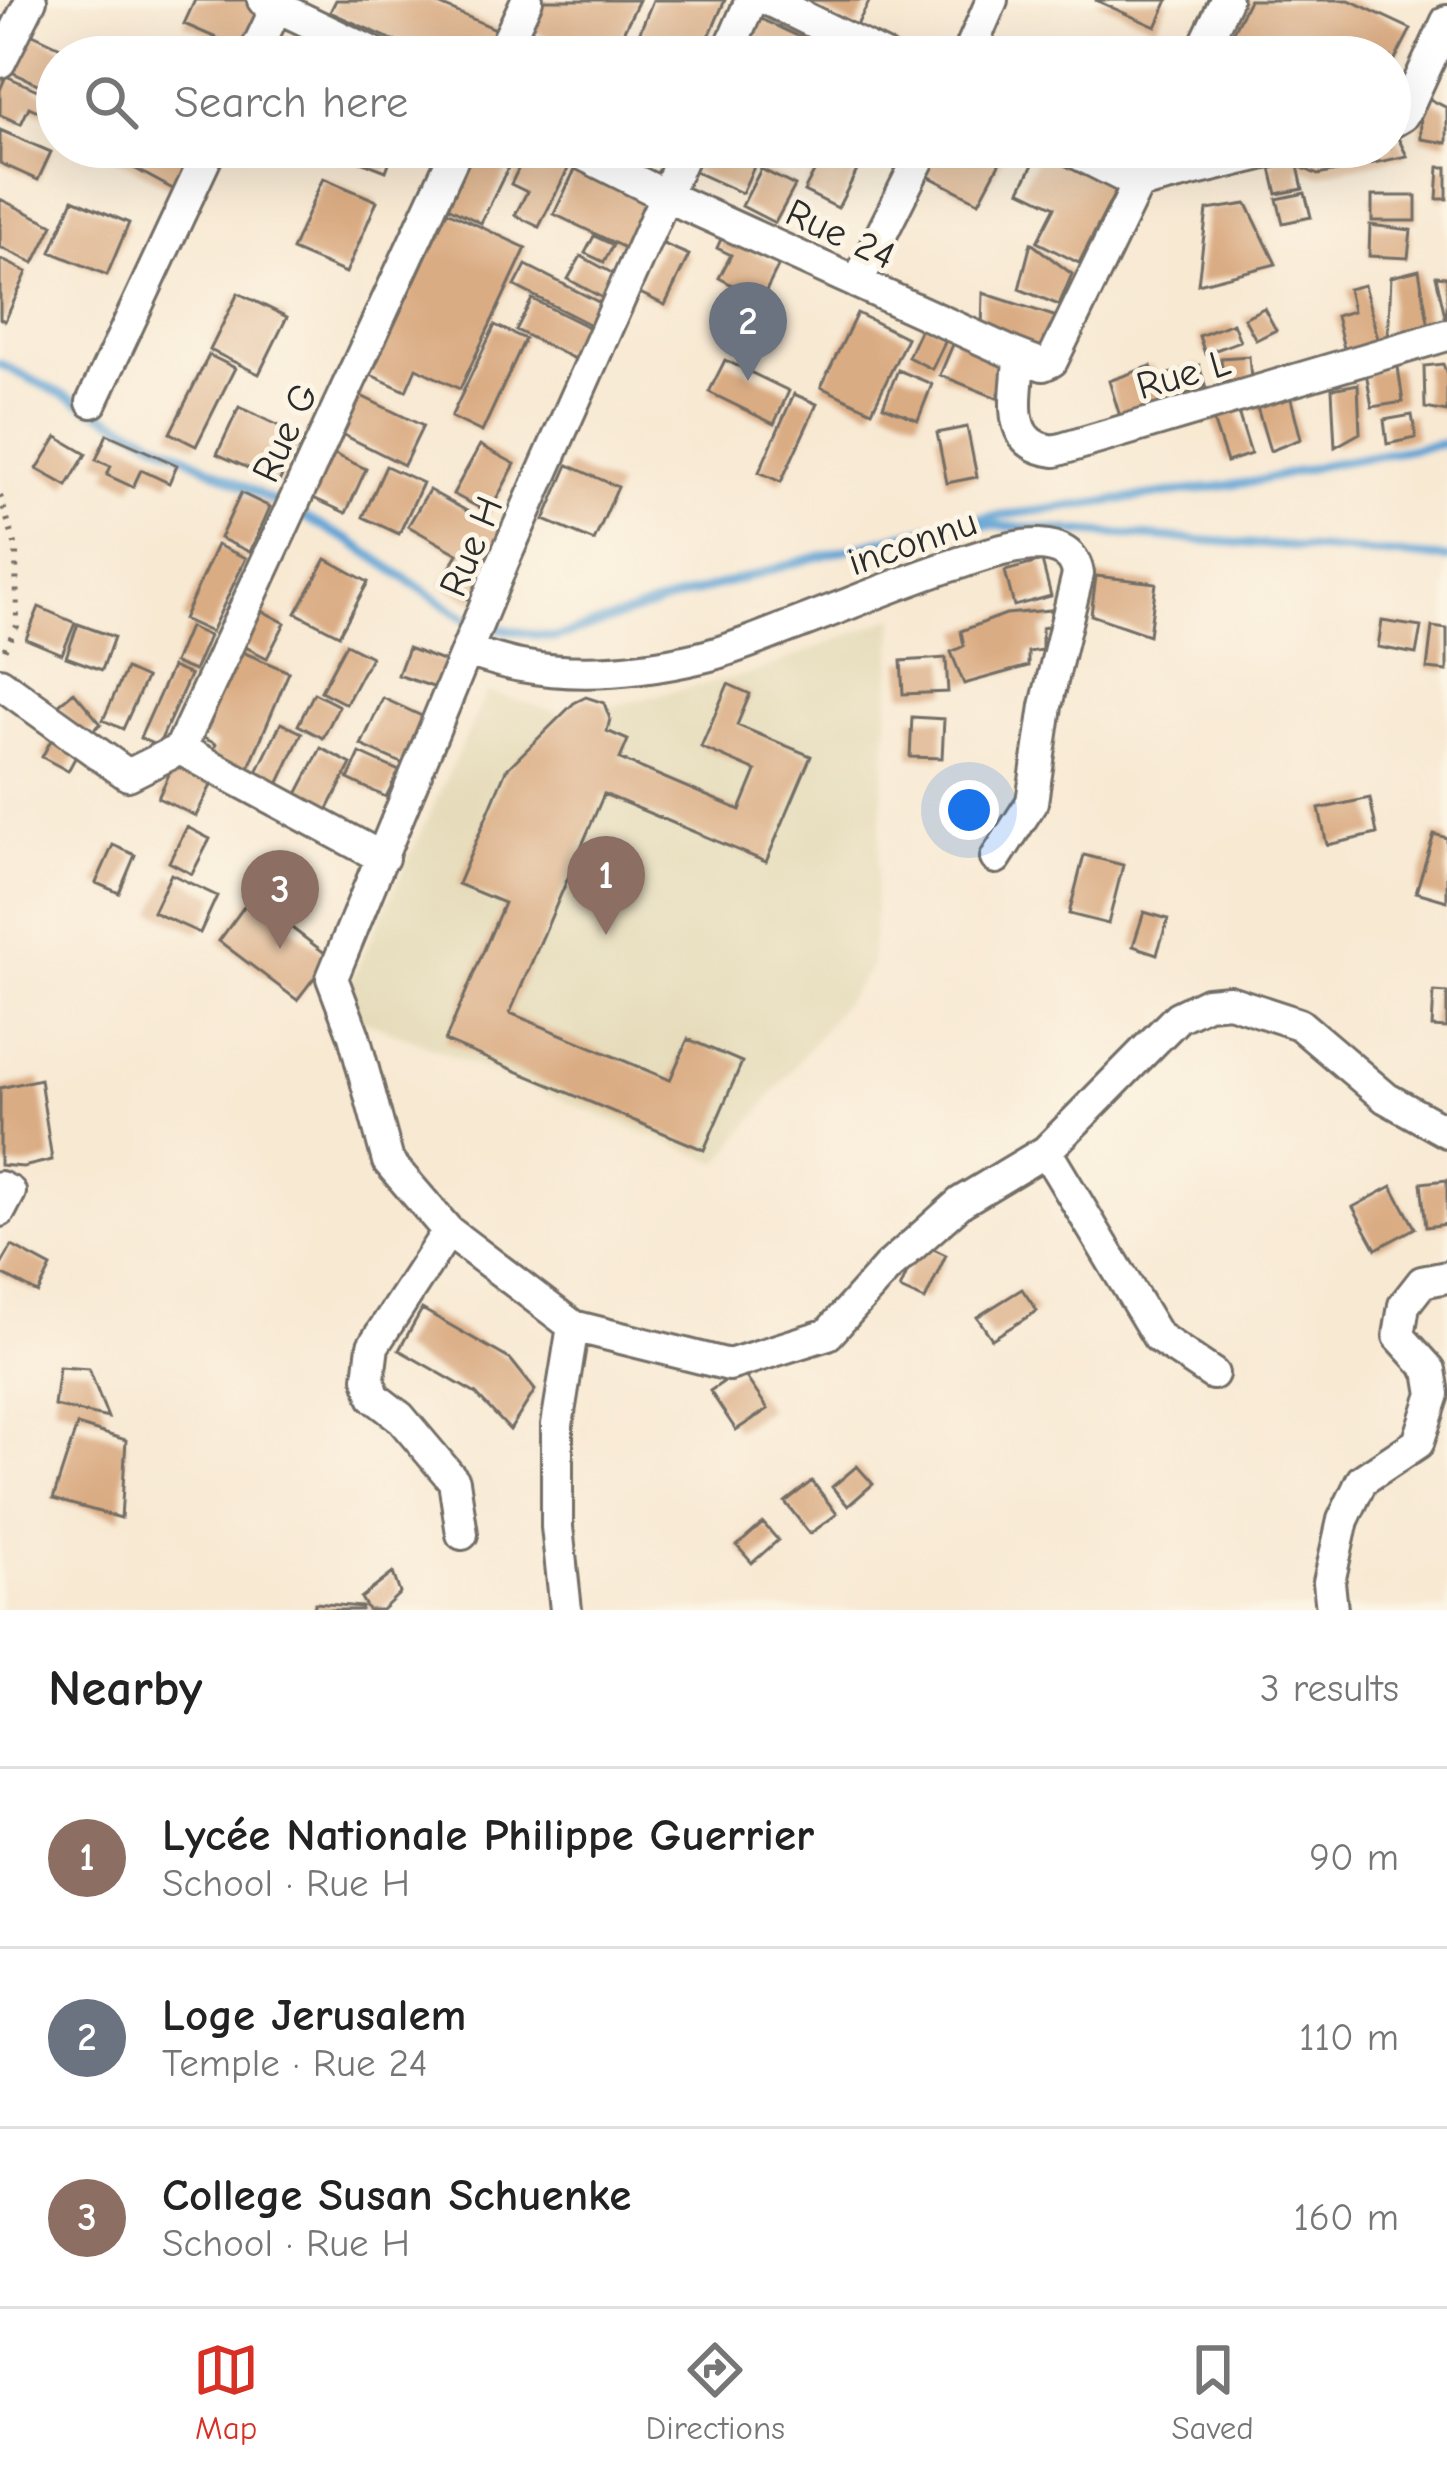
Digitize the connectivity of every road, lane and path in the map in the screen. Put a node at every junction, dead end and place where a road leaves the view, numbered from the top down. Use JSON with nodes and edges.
{"nodes":[{"id":1,"x":31,"y":0,"type":"edge"},
{"id":2,"x":527,"y":0,"type":"edge"},
{"id":3,"x":751,"y":0,"type":"edge"},
{"id":4,"x":768,"y":0,"type":"edge"},
{"id":5,"x":992,"y":0,"type":"edge"},
{"id":6,"x":1226,"y":0,"type":"edge"},
{"id":7,"x":1426,"y":0,"type":"edge"},
{"id":8,"x":273,"y":2,"type":"edge"},
{"id":9,"x":1447,"y":9,"type":"edge"},
{"id":10,"x":1447,"y":21,"type":"edge"},
{"id":11,"x":261,"y":36,"type":"edge"},
{"id":12,"x":340,"y":36,"type":"edge"},
{"id":13,"x":510,"y":36,"type":"edge"},
{"id":14,"x":735,"y":36,"type":"edge"},
{"id":15,"x":842,"y":36,"type":"edge"},
{"id":16,"x":976,"y":36,"type":"edge"},
{"id":17,"x":1209,"y":36,"type":"edge"},
{"id":18,"x":0,"y":62,"type":"edge"},
{"id":19,"x":1411,"y":91,"type":"edge"},
{"id":20,"x":201,"y":168,"type":"edge"},
{"id":21,"x":448,"y":168,"type":"edge"},
{"id":22,"x":610,"y":168,"type":"edge"},
{"id":23,"x":678,"y":168,"type":"edge"},
{"id":24,"x":914,"y":168,"type":"edge"},
{"id":25,"x":1106,"y":168,"type":"edge"},
{"id":26,"x":1146,"y":168,"type":"edge"},
{"id":27,"x":1204,"y":168,"type":"edge"},
{"id":28,"x":1138,"y":184,"type":"junction"},
{"id":29,"x":666,"y":196,"type":"junction"},
{"id":30,"x":857,"y":283,"type":"junction"},
{"id":31,"x":1447,"y":335,"type":"edge"},
{"id":32,"x":1019,"y":356,"type":"junction"},
{"id":33,"x":92,"y":402,"type":"dead end"},
{"id":34,"x":0,"y":496,"type":"edge"},
{"id":35,"x":468,"y":652,"type":"junction"},
{"id":36,"x":0,"y":659,"type":"edge"},
{"id":37,"x":0,"y":683,"type":"edge"},
{"id":38,"x":180,"y":748,"type":"junction"},
{"id":39,"x":996,"y":858,"type":"dead end"},
{"id":40,"x":382,"y":859,"type":"junction"},
{"id":41,"x":1447,"y":1132,"type":"edge"},
{"id":42,"x":1046,"y":1151,"type":"junction"},
{"id":43,"x":0,"y":1187,"type":"edge"},
{"id":44,"x":0,"y":1211,"type":"edge"},
{"id":45,"x":448,"y":1231,"type":"junction"},
{"id":46,"x":1447,"y":1276,"type":"edge"},
{"id":47,"x":573,"y":1326,"type":"junction"},
{"id":48,"x":1213,"y":1374,"type":"dead end"},
{"id":49,"x":462,"y":1534,"type":"dead end"},
{"id":50,"x":566,"y":1610,"type":"edge"},
{"id":51,"x":1332,"y":1610,"type":"edge"}],
"edges":[{"from":1,"to":18,"type":"street"},
{"from":2,"to":13,"type":"street"},
{"from":3,"to":14,"type":"street"},
{"from":4,"to":15,"type":"street"},
{"from":5,"to":16,"type":"street"},
{"from":6,"to":17,"type":"street"},
{"from":7,"to":9,"type":"street"},
{"from":8,"to":11,"type":"street"},
{"from":8,"to":12,"type":"street"},
{"from":10,"to":19,"type":"street"},
{"from":20,"to":33,"type":"street"},
{"from":21,"to":38,"type":"street","name":"Rue G"},
{"from":22,"to":29,"type":"street","name":"Rue 24"},
{"from":23,"to":29,"type":"street","name":"Rue H"},
{"from":24,"to":30,"type":"street"},
{"from":25,"to":28,"type":"street"},
{"from":26,"to":28,"type":"street"},
{"from":27,"to":28,"type":"street"},
{"from":28,"to":32,"type":"street"},
{"from":29,"to":30,"type":"street","name":"Rue 24"},
{"from":29,"to":35,"type":"street","name":"Rue H"},
{"from":30,"to":32,"type":"street","name":"Rue 24"},
{"from":31,"to":32,"type":"street","name":"Rue L"},
{"from":34,"to":36,"type":"path"},
{"from":35,"to":39,"type":"street","name":"inconnu"},
{"from":35,"to":40,"type":"street","name":"Rue H"},
{"from":37,"to":38,"type":"street"},
{"from":38,"to":40,"type":"street"},
{"from":40,"to":45,"type":"street","name":"Rue H"},
{"from":41,"to":42,"type":"street"},
{"from":42,"to":47,"type":"street"},
{"from":42,"to":48,"type":"street"},
{"from":43,"to":44,"type":"street"},
{"from":45,"to":47,"type":"street"},
{"from":45,"to":49,"type":"street"},
{"from":46,"to":51,"type":"street"},
{"from":47,"to":50,"type":"street"}]}
